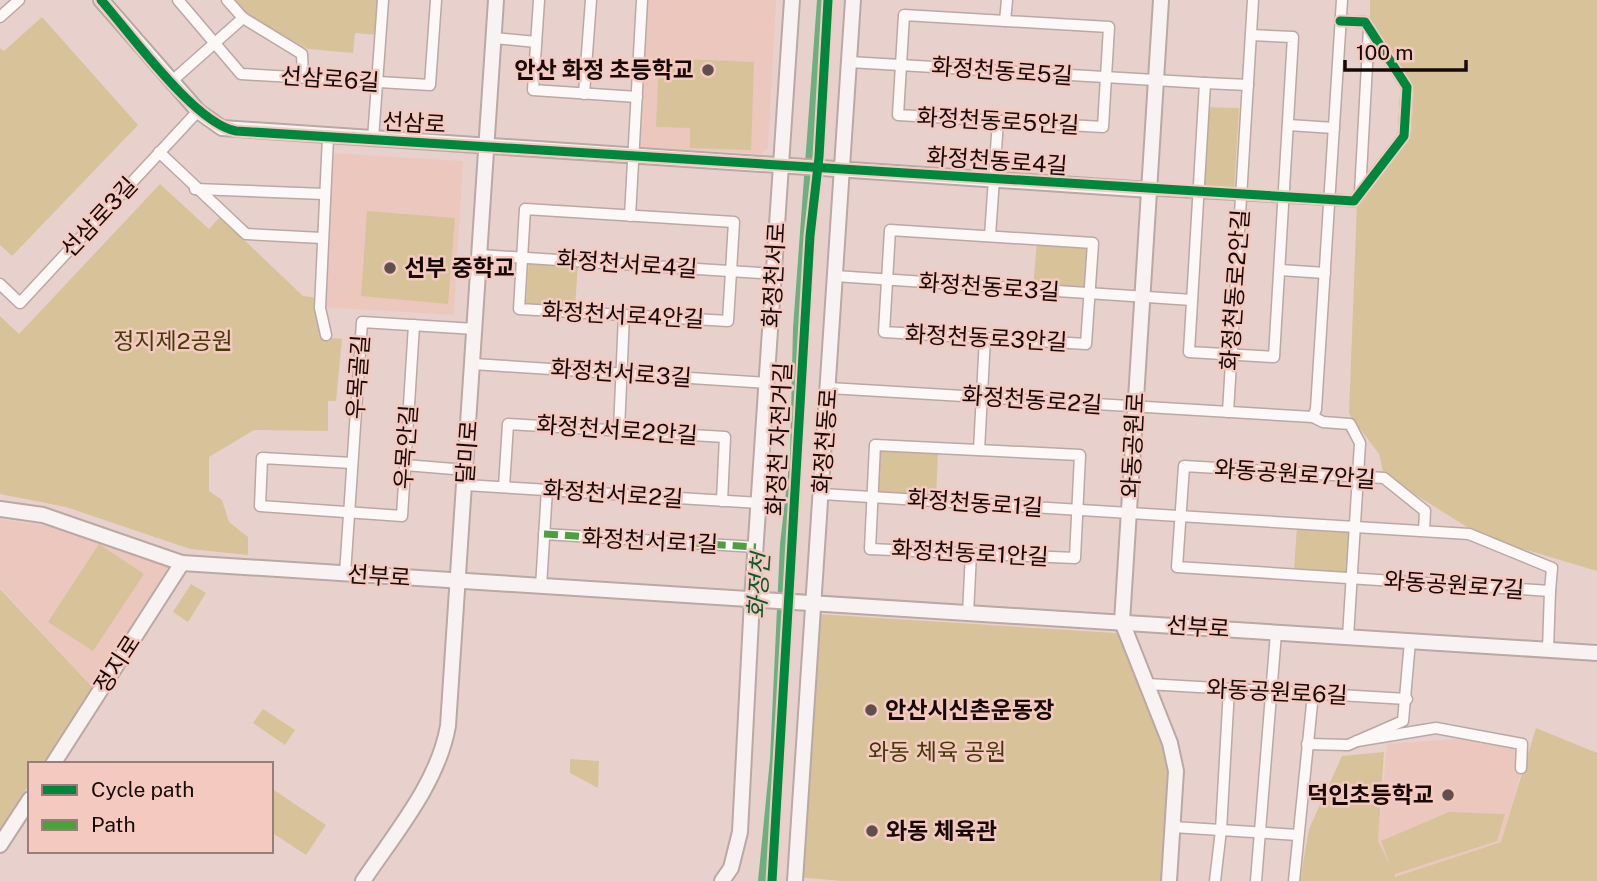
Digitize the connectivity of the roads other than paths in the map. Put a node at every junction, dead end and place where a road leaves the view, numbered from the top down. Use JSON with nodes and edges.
{"nodes":[{"id":1,"x":19,"y":0,"type":"edge"},
{"id":2,"x":101,"y":0,"type":"edge"},
{"id":3,"x":178,"y":0,"type":"edge"},
{"id":4,"x":227,"y":0,"type":"edge"},
{"id":5,"x":383,"y":0,"type":"edge"},
{"id":6,"x":436,"y":0,"type":"edge"},
{"id":7,"x":496,"y":0,"type":"edge"},
{"id":8,"x":539,"y":0,"type":"edge"},
{"id":9,"x":591,"y":0,"type":"edge"},
{"id":10,"x":642,"y":0,"type":"edge"},
{"id":11,"x":792,"y":0,"type":"edge"},
{"id":12,"x":853,"y":0,"type":"edge"},
{"id":13,"x":1007,"y":0,"type":"edge"},
{"id":14,"x":1161,"y":0,"type":"edge"},
{"id":15,"x":1253,"y":0,"type":"edge"},
{"id":16,"x":1342,"y":0,"type":"edge"},
{"id":17,"x":0,"y":17,"type":"edge"},
{"id":18,"x":243,"y":18,"type":"junction"},
{"id":19,"x":1006,"y":21,"type":"junction"},
{"id":20,"x":1340,"y":21,"type":"junction"},
{"id":21,"x":1369,"y":27,"type":"junction"},
{"id":22,"x":1251,"y":35,"type":"junction"},
{"id":23,"x":494,"y":38,"type":"junction"},
{"id":24,"x":536,"y":41,"type":"junction"},
{"id":25,"x":215,"y":43,"type":"junction"},
{"id":26,"x":849,"y":61,"type":"junction"},
{"id":27,"x":901,"y":65,"type":"junction"},
{"id":28,"x":1106,"y":77,"type":"junction"},
{"id":29,"x":303,"y":78,"type":"junction"},
{"id":30,"x":1156,"y":80,"type":"junction"},
{"id":31,"x":172,"y":81,"type":"junction"},
{"id":32,"x":377,"y":82,"type":"junction"},
{"id":33,"x":1205,"y":83,"type":"junction"},
{"id":34,"x":1248,"y":85,"type":"junction"},
{"id":35,"x":584,"y":93,"type":"junction"},
{"id":36,"x":637,"y":97,"type":"junction"},
{"id":37,"x":198,"y":111,"type":"junction"},
{"id":38,"x":998,"y":121,"type":"junction"},
{"id":39,"x":1288,"y":125,"type":"junction"},
{"id":40,"x":1334,"y":128,"type":"junction"},
{"id":41,"x":328,"y":138,"type":"junction"},
{"id":42,"x":373,"y":139,"type":"junction"},
{"id":43,"x":487,"y":146,"type":"junction"},
{"id":44,"x":159,"y":152,"type":"junction"},
{"id":45,"x":633,"y":156,"type":"junction"},
{"id":46,"x":780,"y":167,"type":"junction"},
{"id":47,"x":796,"y":168,"type":"joint"},
{"id":48,"x":842,"y":171,"type":"junction"},
{"id":49,"x":994,"y":180,"type":"junction"},
{"id":50,"x":195,"y":189,"type":"junction"},
{"id":51,"x":1150,"y":190,"type":"junction"},
{"id":52,"x":1198,"y":193,"type":"junction"},
{"id":53,"x":1360,"y":193,"type":"junction"},
{"id":54,"x":324,"y":194,"type":"junction"},
{"id":55,"x":1241,"y":196,"type":"junction"},
{"id":56,"x":1284,"y":198,"type":"junction"},
{"id":57,"x":1329,"y":201,"type":"junction"},
{"id":58,"x":630,"y":216,"type":"junction"},
{"id":59,"x":990,"y":236,"type":"junction"},
{"id":60,"x":322,"y":238,"type":"junction"},
{"id":61,"x":480,"y":255,"type":"junction"},
{"id":62,"x":522,"y":258,"type":"junction"},
{"id":63,"x":1279,"y":270,"type":"junction"},
{"id":64,"x":731,"y":271,"type":"junction"},
{"id":65,"x":1325,"y":273,"type":"junction"},
{"id":66,"x":775,"y":274,"type":"junction"},
{"id":67,"x":835,"y":276,"type":"junction"},
{"id":68,"x":887,"y":280,"type":"junction"},
{"id":69,"x":0,"y":284,"type":"edge"},
{"id":70,"x":1089,"y":293,"type":"junction"},
{"id":71,"x":1142,"y":297,"type":"junction"},
{"id":72,"x":1192,"y":300,"type":"junction"},
{"id":73,"x":624,"y":315,"type":"junction"},
{"id":74,"x":414,"y":325,"type":"junction"},
{"id":75,"x":475,"y":329,"type":"junction"},
{"id":76,"x":326,"y":335,"type":"dead end"},
{"id":77,"x":985,"y":338,"type":"junction"},
{"id":78,"x":1231,"y":355,"type":"junction"},
{"id":79,"x":473,"y":364,"type":"junction"},
{"id":80,"x":621,"y":373,"type":"junction"},
{"id":81,"x":768,"y":383,"type":"junction"},
{"id":82,"x":828,"y":388,"type":"junction"},
{"id":83,"x":981,"y":397,"type":"junction"},
{"id":84,"x":1135,"y":407,"type":"junction"},
{"id":85,"x":1227,"y":412,"type":"junction"},
{"id":86,"x":1312,"y":417,"type":"junction"},
{"id":87,"x":619,"y":430,"type":"junction"},
{"id":88,"x":979,"y":450,"type":"junction"},
{"id":89,"x":352,"y":463,"type":"junction"},
{"id":90,"x":405,"y":465,"type":"junction"},
{"id":91,"x":466,"y":477,"type":"junction"},
{"id":92,"x":1359,"y":477,"type":"junction"},
{"id":93,"x":504,"y":487,"type":"junction"},
{"id":94,"x":547,"y":489,"type":"junction"},
{"id":95,"x":822,"y":494,"type":"junction"},
{"id":96,"x":872,"y":497,"type":"junction"},
{"id":97,"x":722,"y":501,"type":"junction"},
{"id":98,"x":760,"y":503,"type":"junction"},
{"id":99,"x":0,"y":509,"type":"edge"},
{"id":100,"x":1077,"y":509,"type":"junction"},
{"id":101,"x":349,"y":512,"type":"junction"},
{"id":102,"x":1129,"y":512,"type":"junction"},
{"id":103,"x":1180,"y":515,"type":"junction"},
{"id":104,"x":1356,"y":527,"type":"junction"},
{"id":105,"x":1424,"y":531,"type":"junction"},
{"id":106,"x":544,"y":534,"type":"junction"},
{"id":107,"x":755,"y":547,"type":"junction"},
{"id":108,"x":971,"y":553,"type":"junction"},
{"id":109,"x":182,"y":563,"type":"junction"},
{"id":110,"x":345,"y":574,"type":"junction"},
{"id":111,"x":1352,"y":578,"type":"junction"},
{"id":112,"x":459,"y":582,"type":"junction"},
{"id":113,"x":541,"y":587,"type":"junction"},
{"id":114,"x":1550,"y":591,"type":"junction"},
{"id":115,"x":752,"y":600,"type":"junction"},
{"id":116,"x":815,"y":605,"type":"junction"},
{"id":117,"x":968,"y":614,"type":"junction"},
{"id":118,"x":1122,"y":622,"type":"junction"},
{"id":119,"x":1276,"y":632,"type":"junction"},
{"id":120,"x":1348,"y":636,"type":"junction"},
{"id":121,"x":1410,"y":641,"type":"junction"},
{"id":122,"x":1548,"y":650,"type":"junction"},
{"id":123,"x":1597,"y":653,"type":"edge"},
{"id":124,"x":1146,"y":684,"type":"junction"},
{"id":125,"x":1229,"y":689,"type":"junction"},
{"id":126,"x":1271,"y":691,"type":"junction"},
{"id":127,"x":1313,"y":694,"type":"junction"},
{"id":128,"x":1407,"y":699,"type":"junction"},
{"id":129,"x":1357,"y":741,"type":"junction"},
{"id":130,"x":1307,"y":744,"type":"junction"},
{"id":131,"x":54,"y":762,"type":"edge"},
{"id":132,"x":1521,"y":768,"type":"dead end"},
{"id":133,"x":28,"y":802,"type":"edge"},
{"id":134,"x":1173,"y":827,"type":"junction"},
{"id":135,"x":1221,"y":830,"type":"junction"},
{"id":136,"x":1259,"y":832,"type":"junction"},
{"id":137,"x":1298,"y":835,"type":"junction"},
{"id":138,"x":0,"y":845,"type":"edge"},
{"id":139,"x":363,"y":881,"type":"edge"},
{"id":140,"x":722,"y":881,"type":"edge"},
{"id":141,"x":795,"y":881,"type":"edge"},
{"id":142,"x":1169,"y":881,"type":"edge"},
{"id":143,"x":1214,"y":881,"type":"edge"},
{"id":144,"x":1256,"y":881,"type":"edge"},
{"id":145,"x":1294,"y":881,"type":"edge"}],
"edges":[{"from":1,"to":17,"type":"street"},
{"from":2,"to":31,"type":"street","name":"선삼로"},
{"from":3,"to":25,"type":"street","name":"선삼로6길"},
{"from":4,"to":18,"type":"street"},
{"from":5,"to":32,"type":"street"},
{"from":6,"to":32,"type":"street","name":"선삼로6길"},
{"from":7,"to":23,"type":"street","name":"달미로"},
{"from":8,"to":24,"type":"street"},
{"from":9,"to":35,"type":"street"},
{"from":10,"to":36,"type":"street"},
{"from":11,"to":46,"type":"street","name":"화정천서로"},
{"from":12,"to":26,"type":"street","name":"화정천동로"},
{"from":13,"to":19,"type":"street"},
{"from":14,"to":30,"type":"street","name":"와동공원로"},
{"from":15,"to":22,"type":"street","name":"화정천동로2안길"},
{"from":16,"to":20,"type":"street"},
{"from":18,"to":25,"type":"street"},
{"from":18,"to":29,"type":"street"},
{"from":19,"to":27,"type":"street","name":"화정천동로5안길"},
{"from":19,"to":28,"type":"street","name":"화정천동로5안길"},
{"from":20,"to":21,"type":"street"},
{"from":20,"to":40,"type":"street"},
{"from":21,"to":53,"type":"street"},
{"from":21,"to":53,"type":"street"},
{"from":22,"to":34,"type":"street","name":"화정천동로2안길"},
{"from":22,"to":39,"type":"street"},
{"from":23,"to":24,"type":"street"},
{"from":23,"to":43,"type":"street","name":"달미로"},
{"from":24,"to":35,"type":"street"},
{"from":25,"to":29,"type":"street","name":"선삼로6길"},
{"from":25,"to":31,"type":"street"},
{"from":26,"to":27,"type":"street","name":"화정천동로5길"},
{"from":26,"to":48,"type":"street","name":"화정천동로"},
{"from":27,"to":28,"type":"street","name":"화정천동로5길"},
{"from":27,"to":38,"type":"street","name":"화정천동로5안길"},
{"from":28,"to":30,"type":"street","name":"화정천동로5길"},
{"from":28,"to":38,"type":"street","name":"화정천동로5안길"},
{"from":29,"to":32,"type":"street","name":"선삼로6길"},
{"from":30,"to":33,"type":"street","name":"화정천동로5길"},
{"from":30,"to":51,"type":"street","name":"와동공원로"},
{"from":31,"to":37,"type":"street","name":"선삼로"},
{"from":32,"to":42,"type":"street"},
{"from":33,"to":34,"type":"street","name":"화정천동로5길"},
{"from":33,"to":52,"type":"street"},
{"from":34,"to":55,"type":"street","name":"화정천동로2안길"},
{"from":35,"to":36,"type":"street"},
{"from":36,"to":45,"type":"street"},
{"from":37,"to":41,"type":"street","name":"선삼로"},
{"from":37,"to":44,"type":"street","name":"선삼로3길"},
{"from":38,"to":49,"type":"street"},
{"from":39,"to":40,"type":"street"},
{"from":39,"to":56,"type":"street"},
{"from":40,"to":57,"type":"street"},
{"from":41,"to":42,"type":"street","name":"선삼로"},
{"from":41,"to":54,"type":"street"},
{"from":42,"to":43,"type":"street","name":"선삼로"},
{"from":43,"to":45,"type":"street","name":"선삼로"},
{"from":43,"to":61,"type":"street","name":"달미로"},
{"from":44,"to":50,"type":"street"},
{"from":44,"to":69,"type":"street","name":"선삼로3길"},
{"from":45,"to":46,"type":"street","name":"선삼로"},
{"from":45,"to":58,"type":"street"},
{"from":46,"to":47,"type":"street","name":"선삼로"},
{"from":46,"to":66,"type":"street","name":"화정천서로"},
{"from":47,"to":48,"type":"street","name":"화정천동로4길"},
{"from":48,"to":49,"type":"street","name":"화정천동로4길"},
{"from":48,"to":67,"type":"street","name":"화정천동로"},
{"from":49,"to":51,"type":"street","name":"화정천동로4길"},
{"from":49,"to":59,"type":"street"},
{"from":50,"to":54,"type":"street"},
{"from":50,"to":60,"type":"street"},
{"from":51,"to":52,"type":"street"},
{"from":51,"to":71,"type":"street","name":"와동공원로"},
{"from":52,"to":55,"type":"street"},
{"from":52,"to":72,"type":"street"},
{"from":53,"to":57,"type":"street"},
{"from":54,"to":60,"type":"street"},
{"from":55,"to":56,"type":"street"},
{"from":55,"to":78,"type":"street","name":"화정천동로2안길"},
{"from":56,"to":57,"type":"street"},
{"from":56,"to":63,"type":"street"},
{"from":57,"to":65,"type":"street"},
{"from":58,"to":62,"type":"street","name":"화정천서로4안길"},
{"from":58,"to":64,"type":"street","name":"화정천서로4안길"},
{"from":59,"to":68,"type":"street","name":"화정천동로3안길"},
{"from":59,"to":70,"type":"street","name":"화정천동로3안길"},
{"from":60,"to":76,"type":"street"},
{"from":61,"to":62,"type":"street","name":"화정천서로4길"},
{"from":61,"to":75,"type":"street","name":"달미로"},
{"from":62,"to":64,"type":"street","name":"화정천서로4길"},
{"from":62,"to":73,"type":"street","name":"화정천서로4안길"},
{"from":63,"to":65,"type":"street"},
{"from":63,"to":78,"type":"street"},
{"from":64,"to":66,"type":"street","name":"화정천서로4길"},
{"from":64,"to":73,"type":"street","name":"화정천서로4안길"},
{"from":65,"to":86,"type":"street"},
{"from":66,"to":81,"type":"street","name":"화정천서로"},
{"from":67,"to":68,"type":"street","name":"화정천동로3길"},
{"from":67,"to":82,"type":"street","name":"화정천동로"},
{"from":68,"to":70,"type":"street","name":"화정천동로3길"},
{"from":68,"to":77,"type":"street","name":"화정천동로3안길"},
{"from":70,"to":71,"type":"street","name":"화정천동로3길"},
{"from":70,"to":77,"type":"street","name":"화정천동로3안길"},
{"from":71,"to":72,"type":"street","name":"화정천동로3길"},
{"from":71,"to":84,"type":"street","name":"와동공원로"},
{"from":72,"to":78,"type":"street"},
{"from":73,"to":80,"type":"street"},
{"from":74,"to":75,"type":"street","name":"우목골길"},
{"from":74,"to":89,"type":"street","name":"우목골길"},
{"from":74,"to":90,"type":"street","name":"우목안길"},
{"from":75,"to":79,"type":"street","name":"달미로"},
{"from":77,"to":83,"type":"street"},
{"from":78,"to":85,"type":"street","name":"화정천동로2안길"},
{"from":79,"to":80,"type":"street","name":"화정천서로3길"},
{"from":79,"to":91,"type":"street","name":"달미로"},
{"from":80,"to":81,"type":"street","name":"화정천서로3길"},
{"from":80,"to":87,"type":"street"},
{"from":81,"to":98,"type":"street","name":"화정천서로"},
{"from":82,"to":83,"type":"street","name":"화정천동로2길"},
{"from":82,"to":95,"type":"street","name":"화정천동로"},
{"from":83,"to":84,"type":"street","name":"화정천동로2길"},
{"from":83,"to":88,"type":"street"},
{"from":84,"to":85,"type":"street","name":"화정천동로2길"},
{"from":84,"to":102,"type":"street","name":"와동공원로"},
{"from":85,"to":86,"type":"street","name":"화정천동로2길"},
{"from":86,"to":92,"type":"street","name":"화정천동로2길"},
{"from":87,"to":93,"type":"street","name":"화정천서로2안길"},
{"from":87,"to":97,"type":"street","name":"화정천서로2안길"},
{"from":88,"to":96,"type":"street","name":"화정천동로1안길"},
{"from":88,"to":100,"type":"street","name":"화정천동로1안길"},
{"from":89,"to":101,"type":"street","name":"우목골길"},
{"from":89,"to":101,"type":"street"},
{"from":90,"to":91,"type":"street","name":"화정천서로2길"},
{"from":90,"to":101,"type":"street","name":"우목안길"},
{"from":91,"to":93,"type":"street","name":"화정천서로2길"},
{"from":91,"to":112,"type":"street","name":"달미로"},
{"from":92,"to":103,"type":"street","name":"와동공원로7안길"},
{"from":92,"to":104,"type":"street"},
{"from":92,"to":105,"type":"street","name":"와동공원로7안길"},
{"from":93,"to":94,"type":"street","name":"화정천서로2길"},
{"from":94,"to":97,"type":"street","name":"화정천서로2길"},
{"from":94,"to":106,"type":"street"},
{"from":95,"to":96,"type":"street","name":"화정천동로1길"},
{"from":95,"to":116,"type":"street","name":"화정천동로"},
{"from":96,"to":100,"type":"street","name":"화정천동로1길"},
{"from":96,"to":108,"type":"street","name":"화정천동로1안길"},
{"from":97,"to":98,"type":"street","name":"화정천서로2길"},
{"from":98,"to":107,"type":"street","name":"화정천서로"},
{"from":99,"to":109,"type":"street","name":"선부로"},
{"from":100,"to":102,"type":"street","name":"화정천동로1길"},
{"from":100,"to":108,"type":"street","name":"화정천동로1안길"},
{"from":101,"to":110,"type":"street","name":"우목골길"},
{"from":102,"to":103,"type":"street","name":"와동공원로7길"},
{"from":102,"to":118,"type":"street","name":"와동공원로"},
{"from":103,"to":104,"type":"street","name":"와동공원로7길"},
{"from":103,"to":111,"type":"street","name":"와동공원로7길"},
{"from":104,"to":105,"type":"street","name":"와동공원로7길"},
{"from":104,"to":111,"type":"street"},
{"from":105,"to":114,"type":"street","name":"와동공원로7길"},
{"from":106,"to":107,"type":"street","name":"화정천서로1길"},
{"from":106,"to":113,"type":"street"},
{"from":107,"to":115,"type":"street","name":"화정천서로"},
{"from":108,"to":117,"type":"street"},
{"from":109,"to":110,"type":"street","name":"선부로"},
{"from":109,"to":131,"type":"street","name":"정지로"},
{"from":110,"to":112,"type":"street","name":"선부로"},
{"from":111,"to":114,"type":"street","name":"와동공원로7길"},
{"from":111,"to":120,"type":"street"},
{"from":112,"to":113,"type":"street","name":"선부로"},
{"from":112,"to":139,"type":"street","name":"달미로"},
{"from":113,"to":115,"type":"street","name":"선부로"},
{"from":114,"to":122,"type":"street"},
{"from":115,"to":116,"type":"street","name":"선부로"},
{"from":115,"to":140,"type":"street","name":"화정천서로"},
{"from":116,"to":117,"type":"street","name":"선부로"},
{"from":116,"to":141,"type":"street","name":"화정천동로"},
{"from":117,"to":118,"type":"street","name":"선부로"},
{"from":118,"to":119,"type":"street","name":"선부로"},
{"from":118,"to":124,"type":"street","name":"와동공원로"},
{"from":119,"to":120,"type":"street","name":"선부로"},
{"from":119,"to":126,"type":"street"},
{"from":120,"to":121,"type":"street","name":"선부로"},
{"from":121,"to":122,"type":"street","name":"선부로"},
{"from":121,"to":128,"type":"street"},
{"from":122,"to":123,"type":"street","name":"선부로"},
{"from":124,"to":125,"type":"street","name":"와동공원로6길"},
{"from":124,"to":134,"type":"street","name":"와동공원로"},
{"from":125,"to":126,"type":"street","name":"와동공원로6길"},
{"from":125,"to":135,"type":"street"},
{"from":126,"to":127,"type":"street","name":"와동공원로6길"},
{"from":126,"to":136,"type":"street"},
{"from":127,"to":128,"type":"street","name":"와동공원로6길"},
{"from":127,"to":130,"type":"street"},
{"from":128,"to":129,"type":"street"},
{"from":129,"to":130,"type":"street"},
{"from":129,"to":132,"type":"street"},
{"from":130,"to":137,"type":"street"},
{"from":133,"to":138,"type":"street"},
{"from":134,"to":135,"type":"street"},
{"from":134,"to":142,"type":"street","name":"와동공원로"},
{"from":135,"to":136,"type":"street"},
{"from":135,"to":143,"type":"street"},
{"from":136,"to":137,"type":"street"},
{"from":136,"to":144,"type":"street"},
{"from":137,"to":145,"type":"street"}]}
